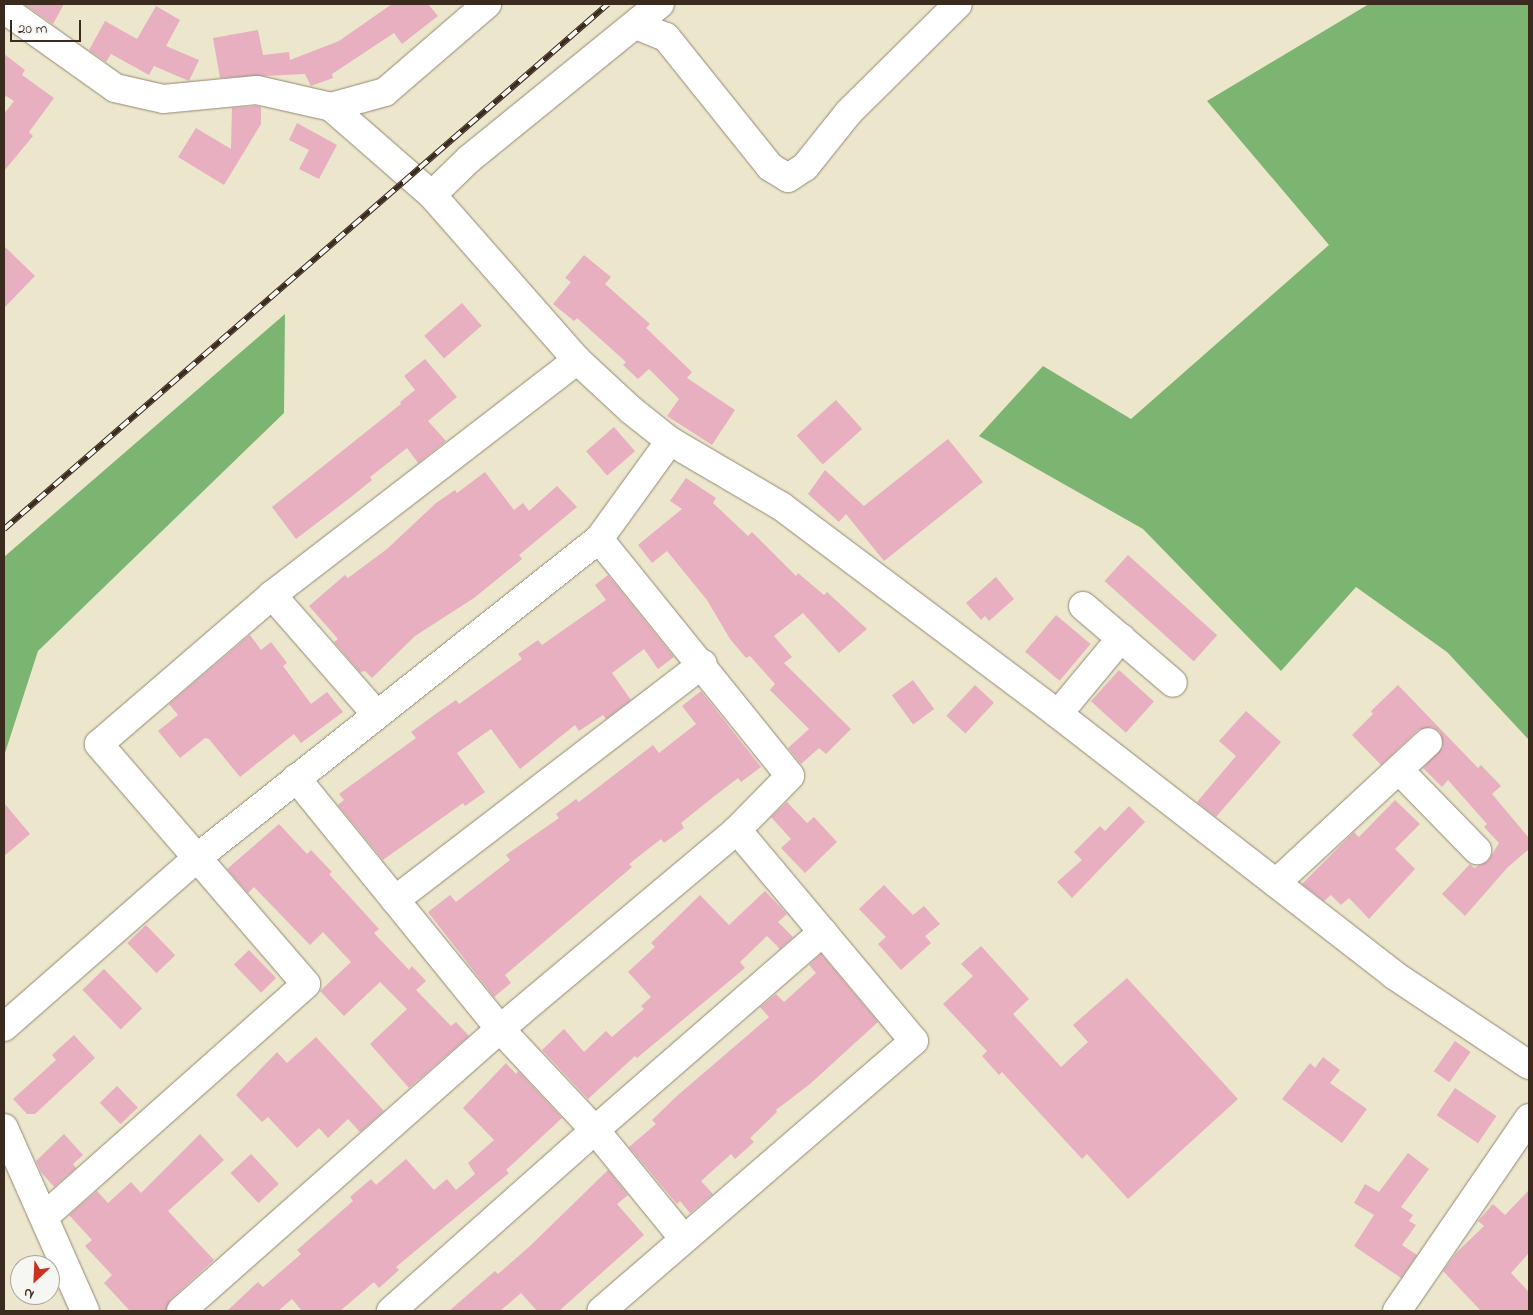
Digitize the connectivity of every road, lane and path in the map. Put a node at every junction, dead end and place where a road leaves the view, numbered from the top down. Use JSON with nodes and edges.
{"nodes":[{"id":1,"x":487,"y":4,"type":"edge"},
{"id":2,"x":660,"y":4,"type":"edge"},
{"id":3,"x":958,"y":4,"type":"edge"},
{"id":4,"x":4,"y":9,"type":"edge"},
{"id":5,"x":636,"y":25,"type":"junction"},
{"id":6,"x":331,"y":107,"type":"junction"},
{"id":7,"x":432,"y":195,"type":"junction"},
{"id":8,"x":577,"y":360,"type":"junction"},
{"id":9,"x":670,"y":441,"type":"junction"},
{"id":10,"x":599,"y":539,"type":"junction"},
{"id":11,"x":272,"y":595,"type":"junction"},
{"id":12,"x":1083,"y":606,"type":"dead end"},
{"id":13,"x":1121,"y":638,"type":"junction"},
{"id":14,"x":703,"y":664,"type":"junction"},
{"id":15,"x":1173,"y":682,"type":"dead end"},
{"id":16,"x":376,"y":714,"type":"junction"},
{"id":17,"x":1058,"y":714,"type":"junction"},
{"id":18,"x":1428,"y":742,"type":"dead end"},
{"id":19,"x":1399,"y":770,"type":"junction"},
{"id":20,"x":296,"y":778,"type":"junction"},
{"id":21,"x":737,"y":830,"type":"junction"},
{"id":22,"x":1477,"y":850,"type":"dead end"},
{"id":23,"x":198,"y":857,"type":"junction"},
{"id":24,"x":1276,"y":883,"type":"junction"},
{"id":25,"x":396,"y":900,"type":"junction"},
{"id":26,"x":823,"y":932,"type":"junction"},
{"id":27,"x":4,"y":1027,"type":"edge"},
{"id":28,"x":500,"y":1029,"type":"junction"},
{"id":29,"x":1529,"y":1065,"type":"edge"},
{"id":30,"x":1529,"y":1118,"type":"edge"},
{"id":31,"x":4,"y":1128,"type":"edge"},
{"id":32,"x":595,"y":1130,"type":"junction"},
{"id":33,"x":45,"y":1216,"type":"junction"},
{"id":34,"x":684,"y":1239,"type":"junction"},
{"id":35,"x":85,"y":1311,"type":"edge"},
{"id":36,"x":181,"y":1311,"type":"edge"},
{"id":37,"x":391,"y":1311,"type":"edge"},
{"id":38,"x":600,"y":1311,"type":"edge"},
{"id":39,"x":1397,"y":1311,"type":"edge"}],
"edges":[{"from":1,"to":6,"type":"street"},
{"from":2,"to":5,"type":"street"},
{"from":3,"to":5,"type":"street"},
{"from":4,"to":6,"type":"street"},
{"from":5,"to":7,"type":"street"},
{"from":6,"to":7,"type":"street"},
{"from":7,"to":8,"type":"street"},
{"from":8,"to":9,"type":"street"},
{"from":8,"to":11,"type":"street"},
{"from":9,"to":10,"type":"street"},
{"from":9,"to":17,"type":"street"},
{"from":10,"to":14,"type":"street"},
{"from":10,"to":16,"type":"street"},
{"from":11,"to":16,"type":"street"},
{"from":11,"to":23,"type":"street"},
{"from":12,"to":13,"type":"street"},
{"from":13,"to":15,"type":"street"},
{"from":13,"to":17,"type":"street"},
{"from":14,"to":21,"type":"street"},
{"from":14,"to":25,"type":"street"},
{"from":16,"to":20,"type":"street"},
{"from":17,"to":24,"type":"street"},
{"from":18,"to":19,"type":"street"},
{"from":19,"to":22,"type":"street"},
{"from":19,"to":24,"type":"street"},
{"from":20,"to":23,"type":"street"},
{"from":20,"to":25,"type":"street"},
{"from":21,"to":26,"type":"street"},
{"from":21,"to":28,"type":"street"},
{"from":23,"to":27,"type":"street"},
{"from":23,"to":33,"type":"street"},
{"from":24,"to":29,"type":"street"},
{"from":25,"to":28,"type":"street"},
{"from":26,"to":32,"type":"street"},
{"from":26,"to":34,"type":"street"},
{"from":28,"to":32,"type":"street"},
{"from":28,"to":36,"type":"street"},
{"from":30,"to":39,"type":"street"},
{"from":31,"to":33,"type":"street"},
{"from":32,"to":34,"type":"street"},
{"from":32,"to":37,"type":"street"},
{"from":33,"to":35,"type":"street"},
{"from":34,"to":38,"type":"street"}]}
